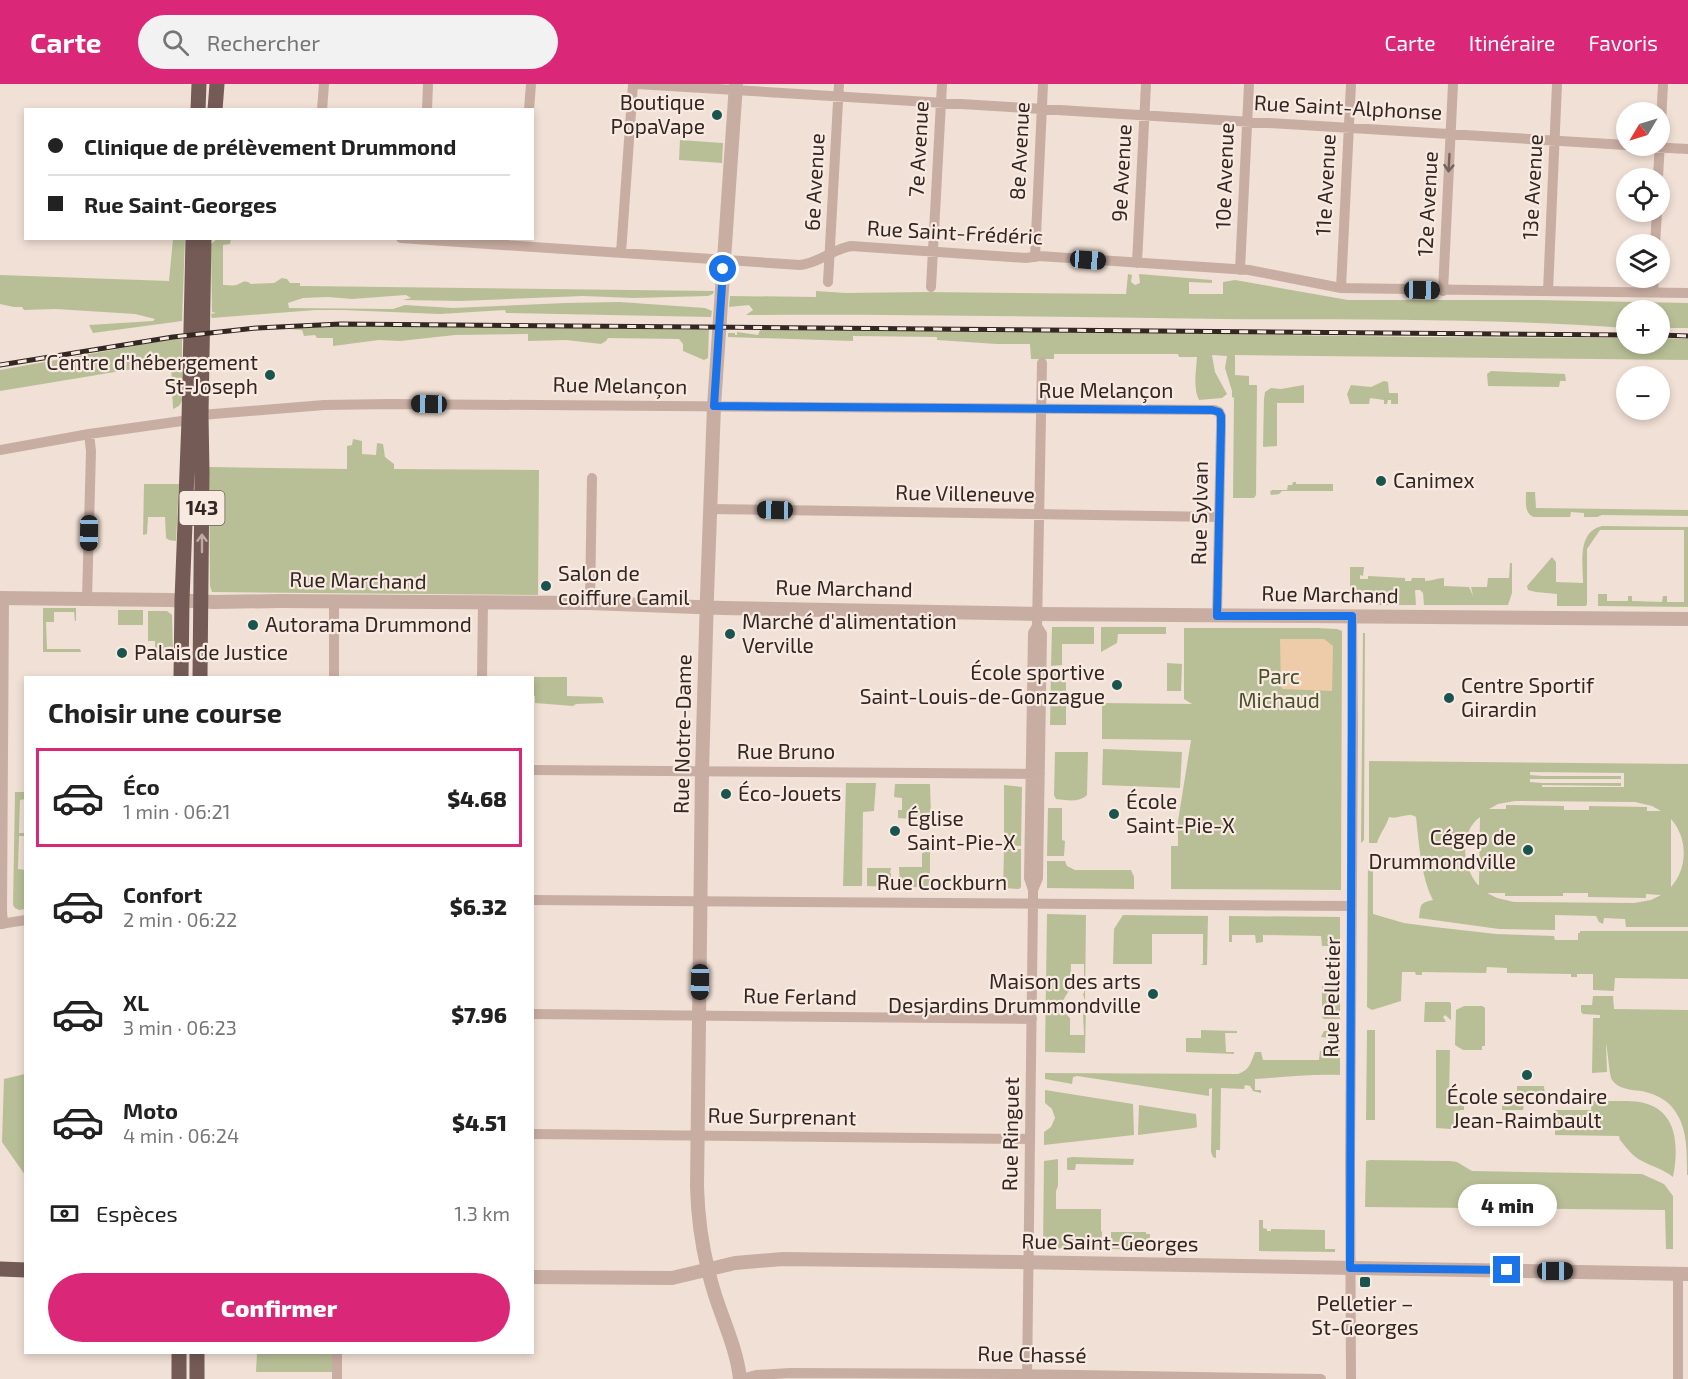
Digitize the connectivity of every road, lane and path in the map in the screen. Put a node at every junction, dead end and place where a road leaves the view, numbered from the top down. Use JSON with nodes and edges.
{"nodes":[{"id":1,"x":199,"y":84,"type":"edge"},
{"id":2,"x":217,"y":84,"type":"edge"},
{"id":3,"x":324,"y":84,"type":"edge"},
{"id":4,"x":428,"y":84,"type":"edge"},
{"id":5,"x":531,"y":84,"type":"edge"},
{"id":6,"x":635,"y":84,"type":"edge"},
{"id":7,"x":839,"y":84,"type":"edge"},
{"id":8,"x":942,"y":84,"type":"edge"},
{"id":9,"x":1043,"y":84,"type":"edge"},
{"id":10,"x":1146,"y":84,"type":"edge"},
{"id":11,"x":1248,"y":84,"type":"edge"},
{"id":12,"x":1351,"y":84,"type":"edge"},
{"id":13,"x":1453,"y":84,"type":"edge"},
{"id":14,"x":1557,"y":84,"type":"edge"},
{"id":15,"x":1663,"y":84,"type":"edge"},
{"id":16,"x":735,"y":87,"type":"edge"},
{"id":17,"x":838,"y":97,"type":"junction"},
{"id":18,"x":941,"y":102,"type":"junction"},
{"id":19,"x":1662,"y":102,"type":"edge"},
{"id":20,"x":198,"y":108,"type":"edge"},
{"id":21,"x":215,"y":108,"type":"edge"},
{"id":22,"x":322,"y":108,"type":"edge"},
{"id":23,"x":427,"y":108,"type":"edge"},
{"id":24,"x":529,"y":108,"type":"edge"},
{"id":25,"x":1042,"y":109,"type":"junction"},
{"id":26,"x":1144,"y":115,"type":"junction"},
{"id":27,"x":1247,"y":122,"type":"junction"},
{"id":28,"x":1349,"y":128,"type":"junction"},
{"id":29,"x":1451,"y":133,"type":"junction"},
{"id":30,"x":1554,"y":141,"type":"junction"},
{"id":31,"x":1616,"y":144,"type":"edge"},
{"id":32,"x":1670,"y":148,"type":"edge"},
{"id":33,"x":1688,"y":149,"type":"edge"},
{"id":34,"x":193,"y":240,"type":"edge"},
{"id":35,"x":204,"y":240,"type":"edge"},
{"id":36,"x":452,"y":240,"type":"edge"},
{"id":37,"x":520,"y":242,"type":"edge"},
{"id":38,"x":934,"y":252,"type":"junction"},
{"id":39,"x":621,"y":254,"type":"junction"},
{"id":40,"x":830,"y":255,"type":"junction"},
{"id":41,"x":1035,"y":257,"type":"junction"},
{"id":42,"x":723,"y":259,"type":"junction"},
{"id":43,"x":1137,"y":263,"type":"junction"},
{"id":44,"x":1240,"y":270,"type":"junction"},
{"id":45,"x":828,"y":282,"type":"dead end"},
{"id":46,"x":931,"y":287,"type":"dead end"},
{"id":47,"x":1341,"y":288,"type":"junction"},
{"id":48,"x":1653,"y":288,"type":"edge"},
{"id":49,"x":1443,"y":291,"type":"junction"},
{"id":50,"x":1548,"y":291,"type":"junction"},
{"id":51,"x":1653,"y":292,"type":"junction"},
{"id":52,"x":1688,"y":292,"type":"edge"},
{"id":53,"x":1042,"y":363,"type":"dead end"},
{"id":54,"x":714,"y":406,"type":"junction"},
{"id":55,"x":1041,"y":410,"type":"junction"},
{"id":56,"x":1219,"y":412,"type":"joint"},
{"id":57,"x":195,"y":418,"type":"junction"},
{"id":58,"x":89,"y":434,"type":"junction"},
{"id":59,"x":0,"y":450,"type":"edge"},
{"id":60,"x":592,"y":478,"type":"dead end"},
{"id":61,"x":710,"y":509,"type":"junction"},
{"id":62,"x":1039,"y":514,"type":"junction"},
{"id":63,"x":1220,"y":517,"type":"junction"},
{"id":64,"x":2,"y":598,"type":"edge"},
{"id":65,"x":87,"y":600,"type":"junction"},
{"id":66,"x":182,"y":600,"type":"junction"},
{"id":67,"x":201,"y":601,"type":"junction"},
{"id":68,"x":334,"y":602,"type":"junction"},
{"id":69,"x":483,"y":603,"type":"junction"},
{"id":70,"x":590,"y":603,"type":"junction"},
{"id":71,"x":706,"y":608,"type":"junction"},
{"id":72,"x":1217,"y":616,"type":"junction"},
{"id":73,"x":1352,"y":616,"type":"junction"},
{"id":74,"x":1688,"y":619,"type":"edge"},
{"id":75,"x":1038,"y":620,"type":"junction"},
{"id":76,"x":182,"y":676,"type":"edge"},
{"id":77,"x":200,"y":676,"type":"edge"},
{"id":78,"x":334,"y":676,"type":"edge"},
{"id":79,"x":482,"y":676,"type":"edge"},
{"id":80,"x":534,"y":770,"type":"edge"},
{"id":81,"x":702,"y":771,"type":"junction"},
{"id":82,"x":1035,"y":774,"type":"junction"},
{"id":83,"x":534,"y":900,"type":"edge"},
{"id":84,"x":701,"y":901,"type":"junction"},
{"id":85,"x":1034,"y":903,"type":"junction"},
{"id":86,"x":1352,"y":906,"type":"junction"},
{"id":87,"x":24,"y":920,"type":"edge"},
{"id":88,"x":1,"y":924,"type":"edge"},
{"id":89,"x":534,"y":1014,"type":"edge"},
{"id":90,"x":699,"y":1016,"type":"junction"},
{"id":91,"x":1032,"y":1018,"type":"junction"},
{"id":92,"x":534,"y":1134,"type":"edge"},
{"id":93,"x":698,"y":1136,"type":"junction"},
{"id":94,"x":1030,"y":1139,"type":"junction"},
{"id":95,"x":1029,"y":1262,"type":"junction"},
{"id":96,"x":1350,"y":1268,"type":"junction"},
{"id":97,"x":0,"y":1269,"type":"edge"},
{"id":98,"x":24,"y":1270,"type":"edge"},
{"id":99,"x":708,"y":1270,"type":"junction"},
{"id":100,"x":1683,"y":1273,"type":"edge"},
{"id":101,"x":534,"y":1277,"type":"edge"},
{"id":102,"x":179,"y":1354,"type":"edge"},
{"id":103,"x":197,"y":1354,"type":"edge"},
{"id":104,"x":337,"y":1354,"type":"edge"},
{"id":105,"x":1027,"y":1377,"type":"edge"},
{"id":106,"x":1139,"y":1377,"type":"edge"},
{"id":107,"x":1245,"y":1378,"type":"edge"},
{"id":108,"x":179,"y":1379,"type":"edge"},
{"id":109,"x":197,"y":1379,"type":"edge"},
{"id":110,"x":337,"y":1379,"type":"edge"},
{"id":111,"x":741,"y":1379,"type":"edge"},
{"id":112,"x":1321,"y":1379,"type":"edge"},
{"id":113,"x":1351,"y":1379,"type":"edge"},
{"id":114,"x":1678,"y":1379,"type":"edge"}],
"edges":[{"from":1,"to":20,"type":"main road"},
{"from":2,"to":21,"type":"main road"},
{"from":3,"to":22,"type":"street"},
{"from":4,"to":23,"type":"street"},
{"from":5,"to":24,"type":"street"},
{"from":6,"to":16,"type":"street","name":"Rue Saint-Alphonse"},
{"from":6,"to":39,"type":"street"},
{"from":7,"to":17,"type":"street","name":"6e Avenue"},
{"from":8,"to":18,"type":"street","name":"7e Avenue"},
{"from":9,"to":25,"type":"street","name":"8e Avenue"},
{"from":10,"to":26,"type":"street","name":"9e Avenue"},
{"from":11,"to":27,"type":"street","name":"10e Avenue"},
{"from":12,"to":28,"type":"street","name":"11e Avenue"},
{"from":13,"to":29,"type":"street","name":"12e Avenue"},
{"from":14,"to":30,"type":"street","name":"13e Avenue"},
{"from":15,"to":19,"type":"street"},
{"from":16,"to":17,"type":"street","name":"Rue Saint-Alphonse"},
{"from":16,"to":42,"type":"street","name":"Rue Notre-Dame"},
{"from":17,"to":18,"type":"street","name":"Rue Saint-Alphonse"},
{"from":17,"to":40,"type":"street","name":"6e Avenue"},
{"from":18,"to":25,"type":"street","name":"Rue Saint-Alphonse"},
{"from":18,"to":38,"type":"street","name":"7e Avenue"},
{"from":25,"to":26,"type":"street","name":"Rue Saint-Alphonse"},
{"from":25,"to":41,"type":"street","name":"8e Avenue"},
{"from":26,"to":27,"type":"street","name":"Rue Saint-Alphonse"},
{"from":26,"to":43,"type":"street","name":"9e Avenue"},
{"from":27,"to":28,"type":"street","name":"Rue Saint-Alphonse"},
{"from":27,"to":44,"type":"street","name":"10e Avenue"},
{"from":28,"to":29,"type":"street","name":"Rue Saint-Alphonse"},
{"from":28,"to":47,"type":"street","name":"11e Avenue"},
{"from":29,"to":30,"type":"street","name":"Rue Saint-Alphonse"},
{"from":29,"to":49,"type":"street","name":"12e Avenue","one_way":true},
{"from":30,"to":31,"type":"street","name":"Rue Saint-Alphonse"},
{"from":30,"to":50,"type":"street","name":"13e Avenue"},
{"from":32,"to":33,"type":"street"},
{"from":34,"to":57,"type":"main road","number":"143"},
{"from":35,"to":57,"type":"main road","number":"143"},
{"from":36,"to":37,"type":"street","name":"Rue Saint-Frédéric"},
{"from":37,"to":39,"type":"street","name":"Rue Saint-Frédéric"},
{"from":38,"to":40,"type":"street","name":"Rue Saint-Frédéric"},
{"from":38,"to":41,"type":"street","name":"Rue Saint-Frédéric"},
{"from":38,"to":46,"type":"street","name":"7e Avenue"},
{"from":39,"to":42,"type":"street","name":"Rue Saint-Frédéric"},
{"from":40,"to":42,"type":"street","name":"Rue Saint-Frédéric"},
{"from":40,"to":45,"type":"street","name":"6e Avenue"},
{"from":41,"to":43,"type":"street","name":"Rue Saint-Frédéric"},
{"from":42,"to":54,"type":"street","name":"Rue Notre-Dame"},
{"from":43,"to":44,"type":"street","name":"Rue Saint-Frédéric"},
{"from":44,"to":47,"type":"street","name":"Rue Saint-Frédéric"},
{"from":47,"to":49,"type":"street","name":"Rue Saint-Frédéric"},
{"from":48,"to":51,"type":"street"},
{"from":49,"to":50,"type":"street","name":"Rue Saint-Frédéric"},
{"from":50,"to":51,"type":"street","name":"Rue Saint-Frédéric"},
{"from":51,"to":52,"type":"street","name":"Rue Saint-Frédéric"},
{"from":53,"to":55,"type":"street","name":"Rue Ringuet"},
{"from":54,"to":55,"type":"street","name":"Rue Melançon"},
{"from":54,"to":57,"type":"street","name":"Rue Melançon"},
{"from":54,"to":61,"type":"street","name":"Rue Notre-Dame"},
{"from":55,"to":56,"type":"street","name":"Rue Melançon"},
{"from":55,"to":62,"type":"street","name":"Rue Ringuet"},
{"from":56,"to":63,"type":"street","name":"Rue Sylvan"},
{"from":57,"to":58,"type":"street","name":"Rue Melançon"},
{"from":57,"to":66,"type":"main road","number":"143"},
{"from":67,"to":57,"type":"main road","number":"143","one_way":true},
{"from":58,"to":59,"type":"street","name":"Rue Melançon"},
{"from":58,"to":65,"type":"street"},
{"from":60,"to":70,"type":"street"},
{"from":61,"to":62,"type":"street","name":"Rue Villeneuve"},
{"from":61,"to":71,"type":"street","name":"Rue Notre-Dame"},
{"from":62,"to":63,"type":"street","name":"Rue Villeneuve"},
{"from":62,"to":75,"type":"street","name":"Rue Ringuet"},
{"from":63,"to":72,"type":"street","name":"Rue Sylvan"},
{"from":64,"to":65,"type":"street","name":"Rue Marchand"},
{"from":64,"to":88,"type":"street"},
{"from":65,"to":66,"type":"street","name":"Rue Marchand"},
{"from":66,"to":67,"type":"street","name":"Rue Marchand"},
{"from":66,"to":76,"type":"main road","number":"143"},
{"from":67,"to":68,"type":"street","name":"Rue Marchand"},
{"from":67,"to":77,"type":"main road","number":"143"},
{"from":68,"to":69,"type":"street","name":"Rue Marchand"},
{"from":68,"to":78,"type":"street"},
{"from":69,"to":70,"type":"street","name":"Rue Marchand"},
{"from":69,"to":79,"type":"street"},
{"from":70,"to":71,"type":"street","name":"Rue Marchand"},
{"from":71,"to":75,"type":"street","name":"Rue Marchand"},
{"from":71,"to":81,"type":"street","name":"Rue Notre-Dame"},
{"from":72,"to":73,"type":"street","name":"Rue Marchand"},
{"from":72,"to":75,"type":"street","name":"Rue Marchand"},
{"from":73,"to":74,"type":"street","name":"Rue Marchand"},
{"from":73,"to":86,"type":"street","name":"Rue Pelletier"},
{"from":75,"to":82,"type":"street","name":"Rue Ringuet"},
{"from":80,"to":81,"type":"street","name":"Rue Bruno"},
{"from":81,"to":82,"type":"street","name":"Rue Bruno"},
{"from":81,"to":84,"type":"street","name":"Rue Notre-Dame"},
{"from":82,"to":85,"type":"street","name":"Rue Ringuet"},
{"from":83,"to":84,"type":"street","name":"Rue Cockburn"},
{"from":84,"to":85,"type":"street","name":"Rue Cockburn"},
{"from":84,"to":90,"type":"street","name":"Rue Notre-Dame"},
{"from":85,"to":86,"type":"street","name":"Rue Cockburn"},
{"from":85,"to":91,"type":"street","name":"Rue Ringuet"},
{"from":86,"to":96,"type":"street","name":"Rue Pelletier"},
{"from":87,"to":88,"type":"street"},
{"from":89,"to":90,"type":"street","name":"Rue Ferland"},
{"from":90,"to":91,"type":"street","name":"Rue Ferland"},
{"from":90,"to":93,"type":"street","name":"Rue Notre-Dame"},
{"from":91,"to":94,"type":"street","name":"Rue Ringuet"},
{"from":92,"to":93,"type":"street","name":"Rue Surprenant"},
{"from":93,"to":94,"type":"street","name":"Rue Surprenant"},
{"from":93,"to":99,"type":"street","name":"Rue Notre-Dame"},
{"from":94,"to":95,"type":"street","name":"Rue Ringuet"},
{"from":95,"to":96,"type":"street","name":"Rue Saint-Georges"},
{"from":95,"to":99,"type":"street","name":"Rue Saint-Georges"},
{"from":95,"to":105,"type":"street","name":"Rue Ringuet"},
{"from":96,"to":100,"type":"street","name":"Rue Saint-Georges"},
{"from":96,"to":113,"type":"street","name":"Rue Pelletier"},
{"from":97,"to":98,"type":"main road"},
{"from":99,"to":101,"type":"street","name":"Rue Saint-Georges"},
{"from":99,"to":111,"type":"street","name":"Rue Notre-Dame"},
{"from":100,"to":114,"type":"street"},
{"from":102,"to":108,"type":"main road"},
{"from":103,"to":109,"type":"main road"},
{"from":104,"to":110,"type":"street"},
{"from":105,"to":106,"type":"street","name":"Rue Chassé"},
{"from":105,"to":111,"type":"street","name":"Rue Chassé"},
{"from":106,"to":107,"type":"street","name":"Rue Chassé"},
{"from":107,"to":112,"type":"street","name":"Rue Chassé"}]}
